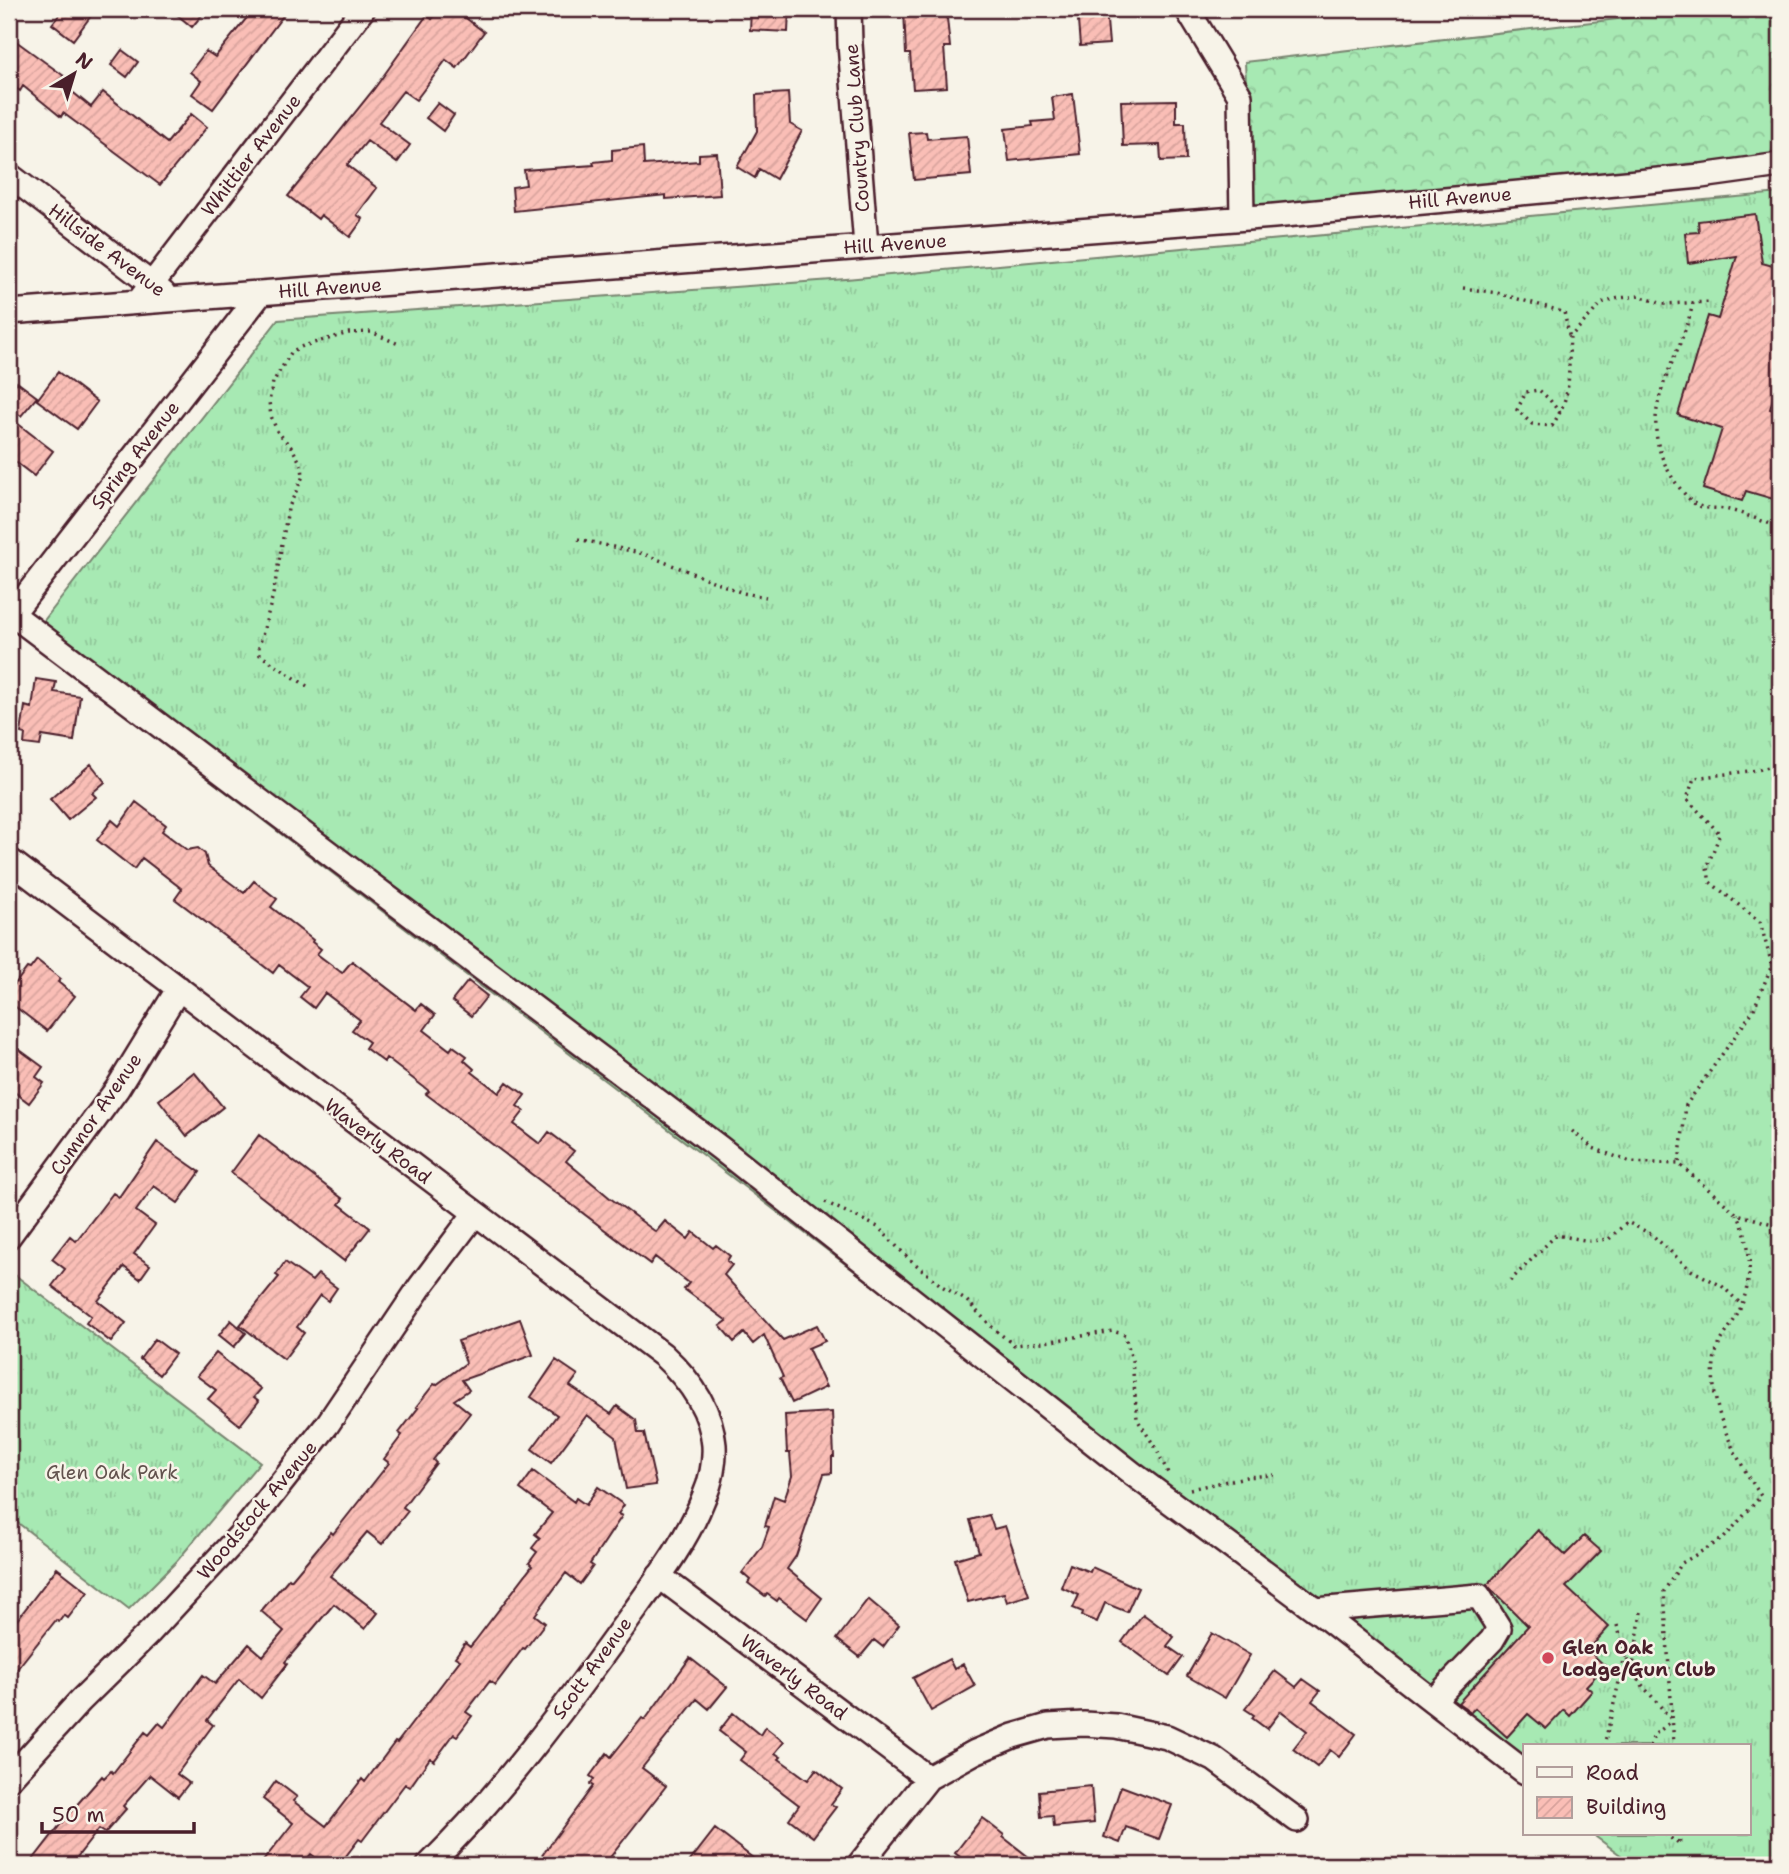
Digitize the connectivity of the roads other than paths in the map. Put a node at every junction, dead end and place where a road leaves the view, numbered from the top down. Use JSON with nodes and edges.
{"nodes":[{"id":1,"x":363,"y":9,"type":"edge"},
{"id":2,"x":849,"y":9,"type":"edge"},
{"id":3,"x":1187,"y":9,"type":"edge"},
{"id":4,"x":1780,"y":166,"type":"edge"},
{"id":5,"x":9,"y":175,"type":"edge"},
{"id":6,"x":1242,"y":218,"type":"junction"},
{"id":7,"x":866,"y":246,"type":"junction"},
{"id":8,"x":145,"y":293,"type":"junction"},
{"id":9,"x":261,"y":293,"type":"junction"},
{"id":10,"x":171,"y":299,"type":"joint"},
{"id":11,"x":9,"y":312,"type":"edge"},
{"id":12,"x":10,"y":616,"type":"edge"},
{"id":13,"x":9,"y":860,"type":"edge"},
{"id":14,"x":179,"y":988,"type":"junction"},
{"id":15,"x":474,"y":1214,"type":"junction"},
{"id":16,"x":9,"y":1236,"type":"edge"},
{"id":17,"x":714,"y":1446,"type":"joint"},
{"id":18,"x":659,"y":1576,"type":"junction"},
{"id":19,"x":1315,"y":1609,"type":"junction"},
{"id":20,"x":1433,"y":1701,"type":"junction"},
{"id":21,"x":1523,"y":1770,"type":"edge"},
{"id":22,"x":928,"y":1778,"type":"junction"},
{"id":23,"x":9,"y":1779,"type":"edge"},
{"id":24,"x":1297,"y":1820,"type":"dead end"},
{"id":25,"x":863,"y":1864,"type":"edge"},
{"id":26,"x":429,"y":1865,"type":"edge"}],
"edges":[{"from":1,"to":8,"type":"street","name":"Whittier Avenue"},
{"from":2,"to":7,"type":"street","name":"Country Club Lane"},
{"from":3,"to":6,"type":"street"},
{"from":4,"to":6,"type":"street","name":"Hill Avenue"},
{"from":5,"to":8,"type":"street","name":"Hillside Avenue"},
{"from":6,"to":7,"type":"street","name":"Hill Avenue"},
{"from":7,"to":9,"type":"street","name":"Hill Avenue"},
{"from":8,"to":10,"type":"street","name":"Hillside Avenue"},
{"from":8,"to":11,"type":"street"},
{"from":9,"to":10,"type":"street","name":"Hill Avenue"},
{"from":9,"to":12,"type":"street","name":"Spring Avenue"},
{"from":12,"to":19,"type":"street"},
{"from":13,"to":14,"type":"street","name":"Waverly Road"},
{"from":14,"to":15,"type":"street","name":"Waverly Road"},
{"from":14,"to":16,"type":"street","name":"Cumnor Avenue"},
{"from":15,"to":17,"type":"street","name":"Waverly Road"},
{"from":15,"to":23,"type":"street","name":"Woodstock Avenue"},
{"from":17,"to":18,"type":"street","name":"Scott Avenue"},
{"from":18,"to":22,"type":"street","name":"Waverly Road"},
{"from":18,"to":26,"type":"street","name":"Scott Avenue"},
{"from":19,"to":20,"type":"street"},
{"from":19,"to":20,"type":"street"},
{"from":20,"to":21,"type":"street"},
{"from":22,"to":24,"type":"street"},
{"from":22,"to":25,"type":"street"}]}
